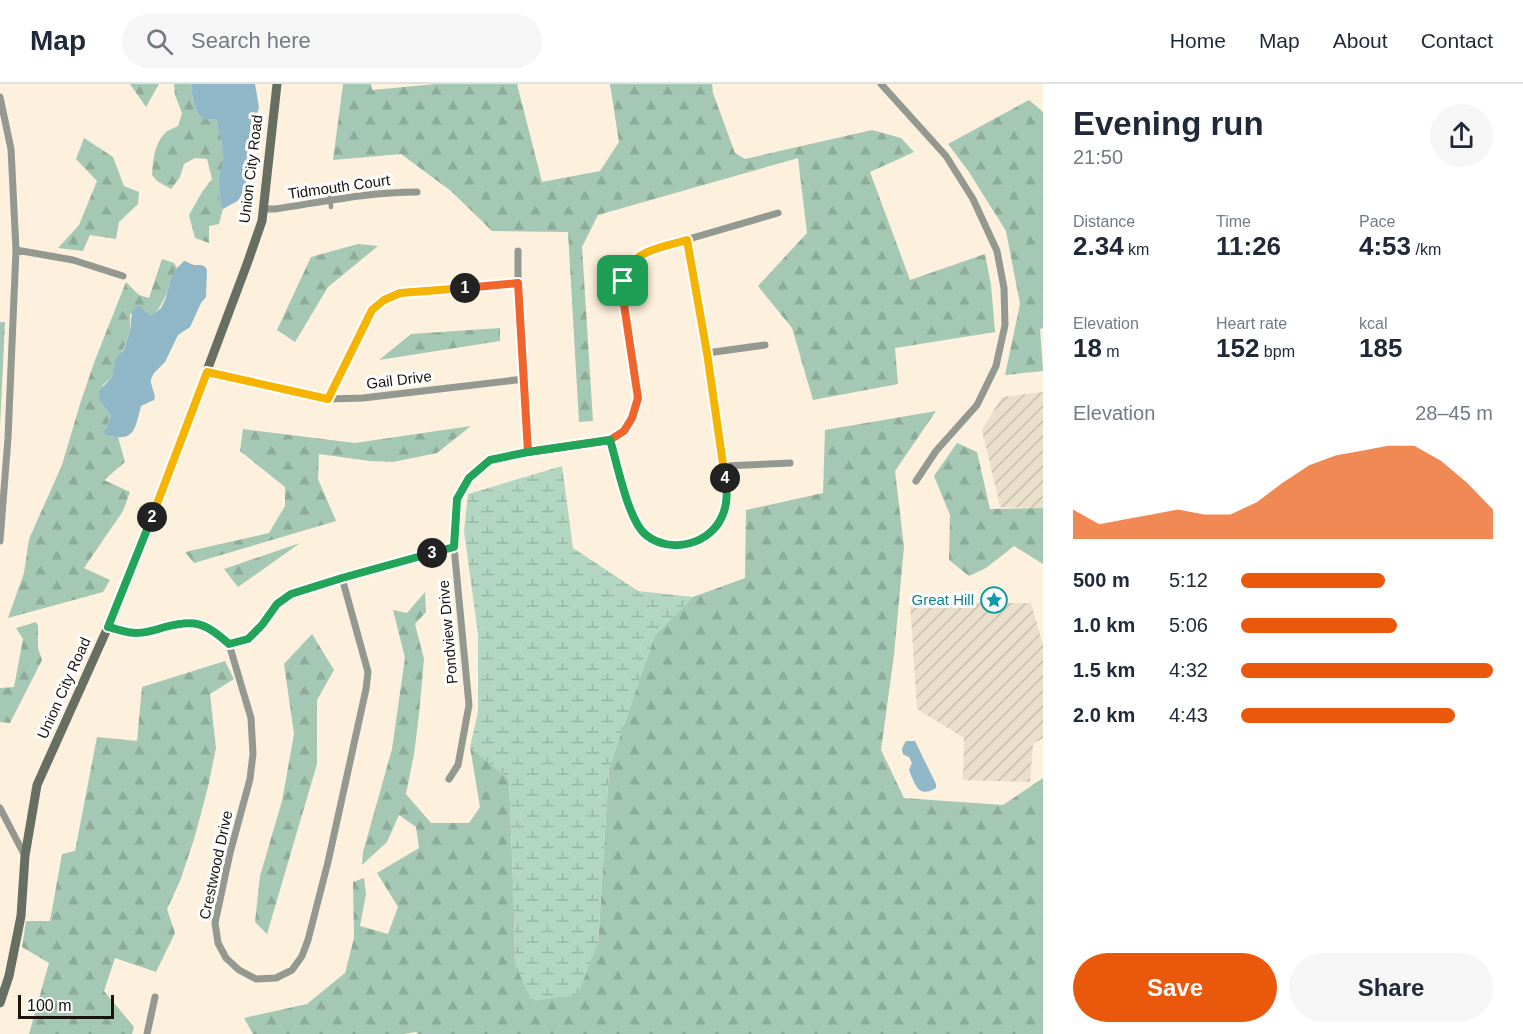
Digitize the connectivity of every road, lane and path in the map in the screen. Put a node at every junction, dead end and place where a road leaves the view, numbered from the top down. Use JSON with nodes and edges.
{"nodes":[{"id":1,"x":277,"y":84,"type":"edge"},
{"id":2,"x":881,"y":84,"type":"edge"},
{"id":3,"x":0,"y":97,"type":"edge"},
{"id":4,"x":417,"y":192,"type":"dead end"},
{"id":5,"x":264,"y":209,"type":"junction"},
{"id":6,"x":778,"y":213,"type":"dead end"},
{"id":7,"x":687,"y":240,"type":"junction"},
{"id":8,"x":16,"y":250,"type":"junction"},
{"id":9,"x":518,"y":251,"type":"dead end"},
{"id":10,"x":123,"y":276,"type":"dead end"},
{"id":11,"x":518,"y":283,"type":"junction"},
{"id":12,"x":765,"y":345,"type":"dead end"},
{"id":13,"x":707,"y":353,"type":"junction"},
{"id":14,"x":207,"y":372,"type":"junction"},
{"id":15,"x":524,"y":379,"type":"junction"},
{"id":16,"x":328,"y":399,"type":"junction"},
{"id":17,"x":610,"y":440,"type":"junction"},
{"id":18,"x":528,"y":452,"type":"junction"},
{"id":19,"x":790,"y":463,"type":"dead end"},
{"id":20,"x":724,"y":465,"type":"junction"},
{"id":21,"x":916,"y":481,"type":"dead end"},
{"id":22,"x":0,"y":541,"type":"edge"},
{"id":23,"x":454,"y":547,"type":"junction"},
{"id":24,"x":342,"y":578,"type":"junction"},
{"id":25,"x":108,"y":627,"type":"junction"},
{"id":26,"x":229,"y":644,"type":"junction"},
{"id":27,"x":449,"y":779,"type":"dead end"},
{"id":28,"x":0,"y":808,"type":"edge"},
{"id":29,"x":25,"y":856,"type":"junction"},
{"id":30,"x":155,"y":997,"type":"dead end"},
{"id":31,"x":0,"y":1003,"type":"edge"},
{"id":32,"x":147,"y":1034,"type":"edge"}],
"edges":[{"from":1,"to":5,"type":"main road","name":"Union City Road"},
{"from":2,"to":21,"type":"street"},
{"from":3,"to":8,"type":"street"},
{"from":4,"to":5,"type":"street","name":"Tidmouth Court"},
{"from":5,"to":14,"type":"main road","name":"Union City Road"},
{"from":6,"to":7,"type":"street"},
{"from":7,"to":13,"type":"street"},
{"from":7,"to":17,"type":"street"},
{"from":8,"to":10,"type":"street"},
{"from":8,"to":22,"type":"street"},
{"from":9,"to":11,"type":"street"},
{"from":11,"to":15,"type":"street"},
{"from":11,"to":16,"type":"street"},
{"from":12,"to":13,"type":"street"},
{"from":13,"to":20,"type":"street"},
{"from":14,"to":16,"type":"street","name":"Gail Drive"},
{"from":14,"to":25,"type":"main road","name":"Union City Road"},
{"from":15,"to":16,"type":"street","name":"Gail Drive"},
{"from":15,"to":18,"type":"street"},
{"from":17,"to":18,"type":"street","name":"Pondview Drive"},
{"from":17,"to":20,"type":"street"},
{"from":18,"to":23,"type":"street","name":"Pondview Drive"},
{"from":19,"to":20,"type":"street"},
{"from":23,"to":24,"type":"street"},
{"from":23,"to":27,"type":"street","name":"Pondview Drive"},
{"from":24,"to":26,"type":"street"},
{"from":24,"to":26,"type":"street","name":"Crestwood Drive"},
{"from":25,"to":26,"type":"street"},
{"from":25,"to":29,"type":"main road","name":"Union City Road"},
{"from":28,"to":29,"type":"street"},
{"from":29,"to":31,"type":"main road","name":"Union City Road"},
{"from":30,"to":32,"type":"street"}]}
